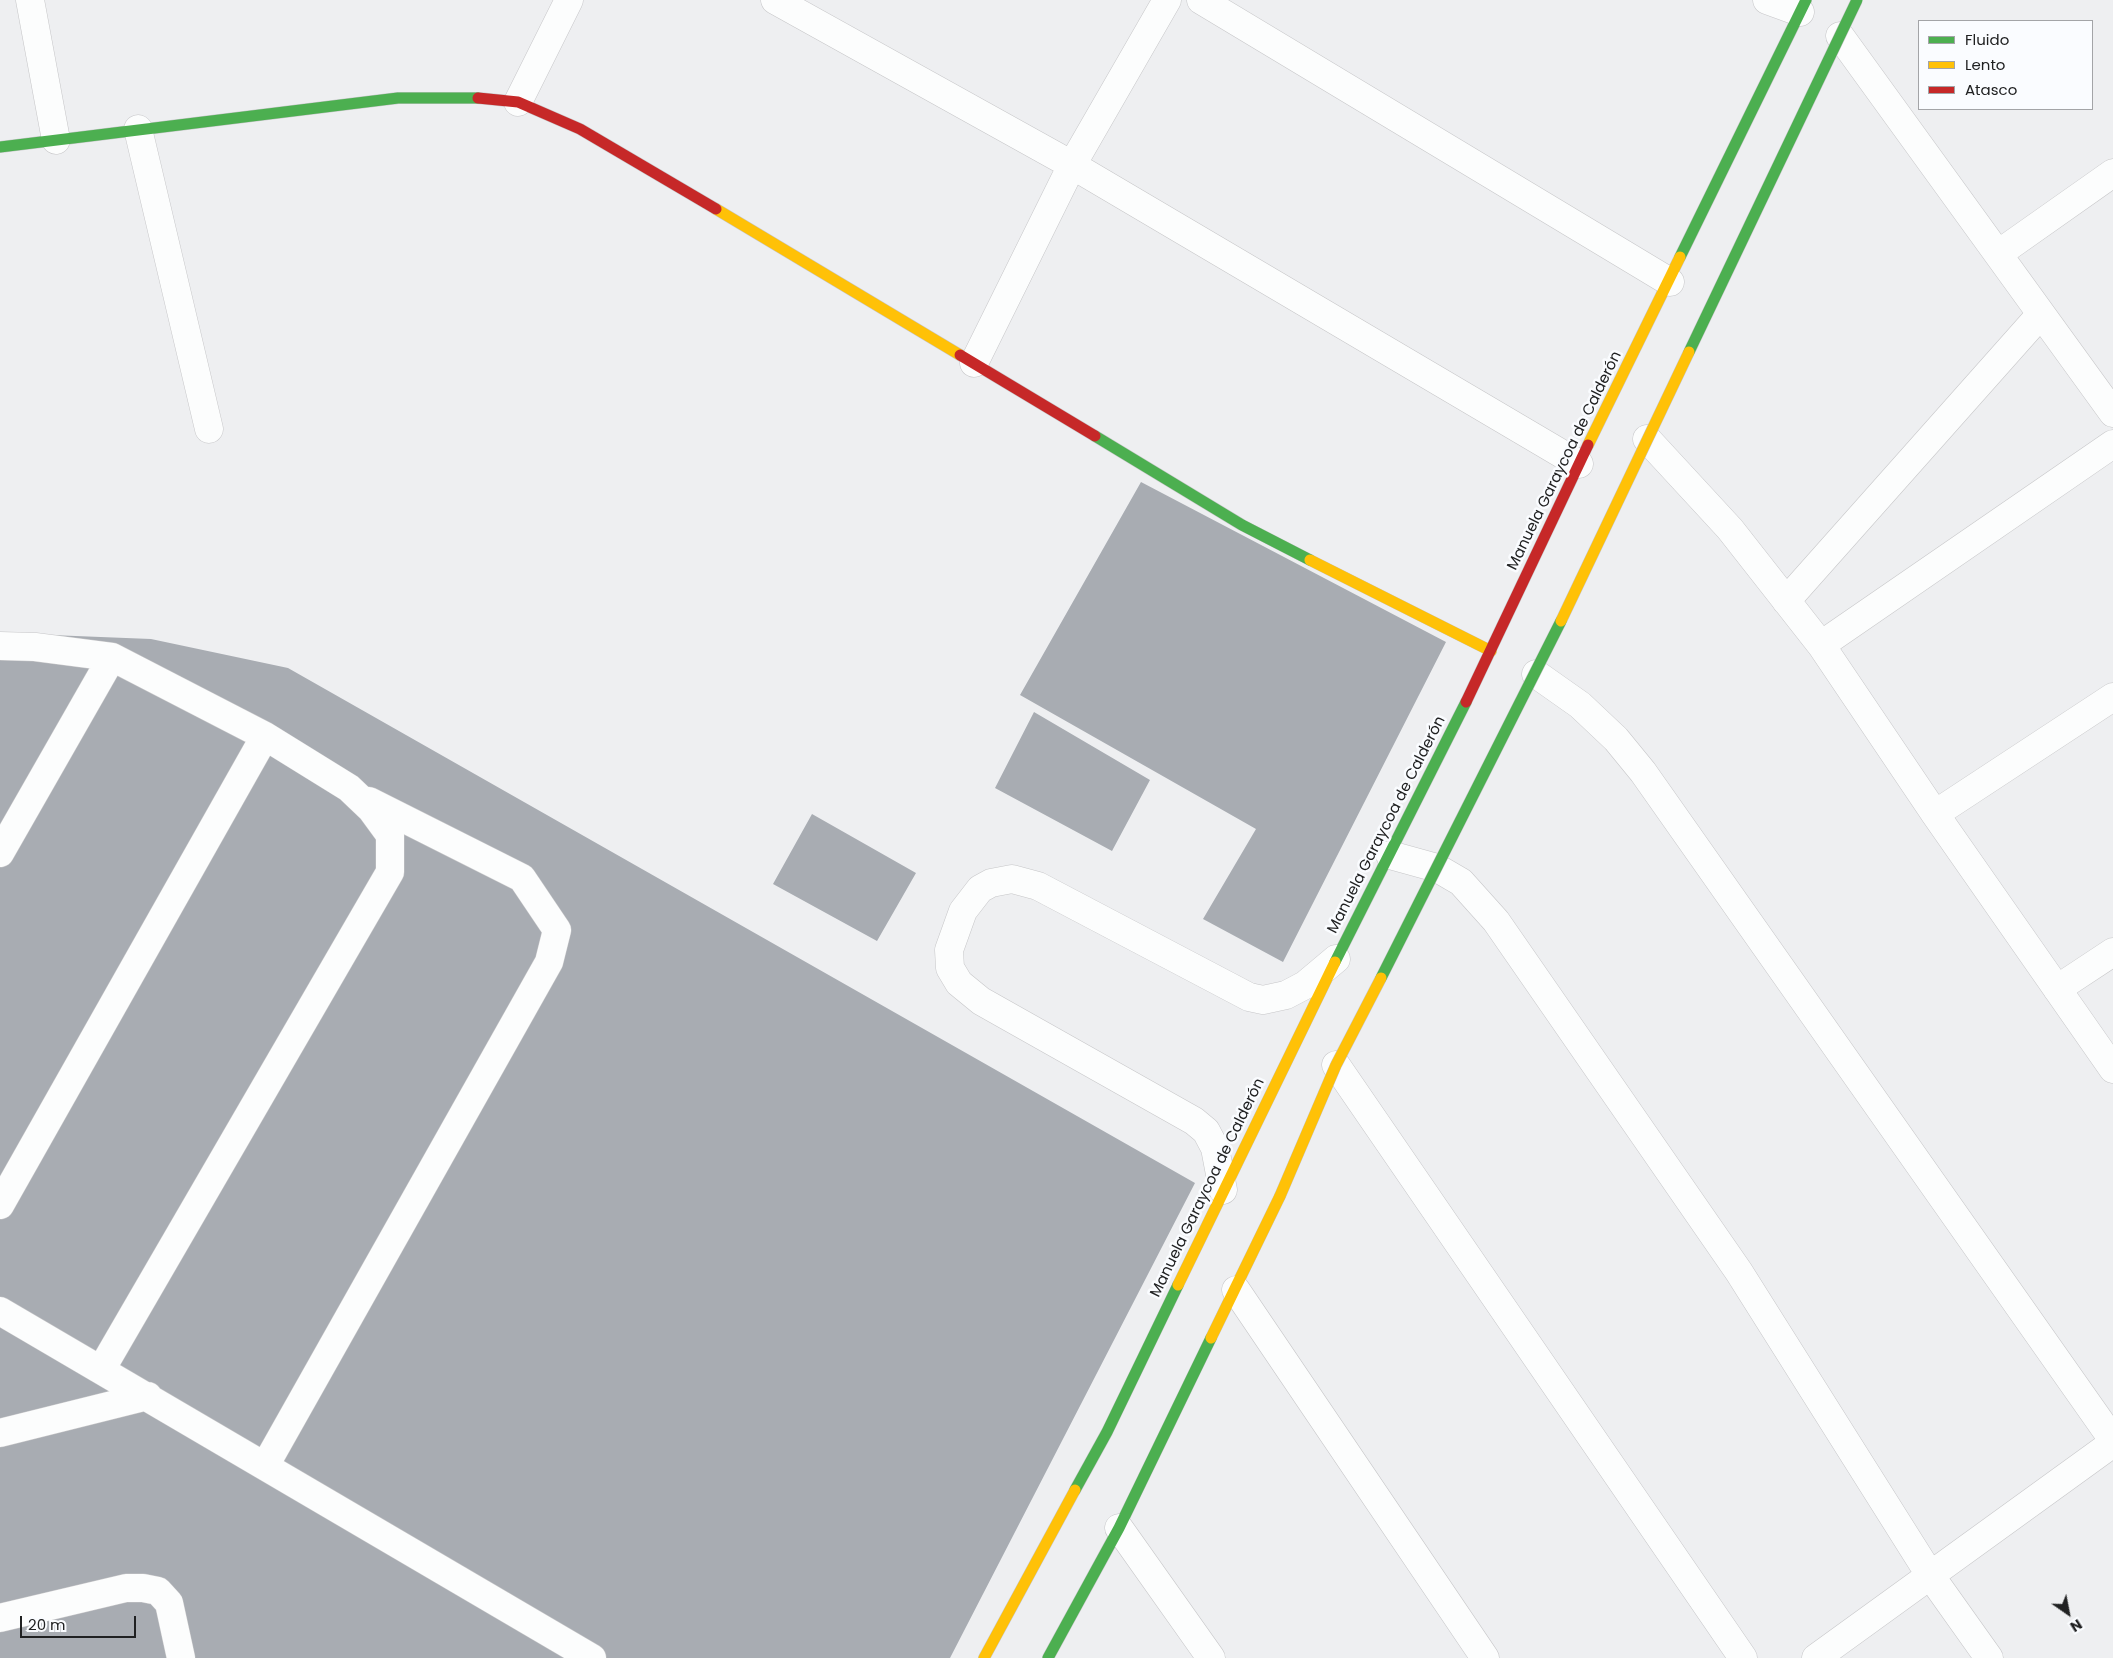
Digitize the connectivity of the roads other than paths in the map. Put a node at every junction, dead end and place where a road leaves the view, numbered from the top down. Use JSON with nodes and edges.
{"nodes":[{"id":1,"x":30,"y":0,"type":"edge"},
{"id":2,"x":569,"y":0,"type":"edge"},
{"id":3,"x":775,"y":0,"type":"edge"},
{"id":4,"x":1167,"y":0,"type":"edge"},
{"id":5,"x":1201,"y":0,"type":"edge"},
{"id":6,"x":1767,"y":0,"type":"edge"},
{"id":7,"x":1857,"y":0,"type":"edge"},
{"id":8,"x":1803,"y":6,"type":"edge"},
{"id":9,"x":1840,"y":36,"type":"junction"},
{"id":10,"x":518,"y":102,"type":"junction"},
{"id":11,"x":138,"y":129,"type":"junction"},
{"id":12,"x":56,"y":140,"type":"junction"},
{"id":13,"x":0,"y":147,"type":"edge"},
{"id":14,"x":1072,"y":165,"type":"junction"},
{"id":15,"x":2113,"y":173,"type":"edge"},
{"id":16,"x":1998,"y":254,"type":"junction"},
{"id":17,"x":1670,"y":282,"type":"junction"},
{"id":18,"x":2041,"y":314,"type":"junction"},
{"id":19,"x":974,"y":364,"type":"junction"},
{"id":20,"x":2113,"y":413,"type":"edge"},
{"id":21,"x":208,"y":430,"type":"dead end"},
{"id":22,"x":1647,"y":438,"type":"junction"},
{"id":23,"x":2113,"y":444,"type":"edge"},
{"id":24,"x":1580,"y":464,"type":"junction"},
{"id":25,"x":1786,"y":601,"type":"junction"},
{"id":26,"x":1821,"y":645,"type":"junction"},
{"id":27,"x":0,"y":646,"type":"edge"},
{"id":28,"x":1491,"y":651,"type":"junction"},
{"id":29,"x":112,"y":657,"type":"junction"},
{"id":30,"x":1536,"y":674,"type":"junction"},
{"id":31,"x":2113,"y":698,"type":"edge"},
{"id":32,"x":265,"y":736,"type":"junction"},
{"id":33,"x":356,"y":795,"type":"junction"},
{"id":34,"x":1935,"y":814,"type":"junction"},
{"id":35,"x":0,"y":852,"type":"edge"},
{"id":36,"x":1390,"y":855,"type":"junction"},
{"id":37,"x":1437,"y":868,"type":"junction"},
{"id":38,"x":2113,"y":952,"type":"edge"},
{"id":39,"x":1336,"y":958,"type":"junction"},
{"id":40,"x":2057,"y":988,"type":"junction"},
{"id":41,"x":1336,"y":1065,"type":"junction"},
{"id":42,"x":2113,"y":1069,"type":"edge"},
{"id":43,"x":1223,"y":1190,"type":"junction"},
{"id":44,"x":0,"y":1205,"type":"edge"},
{"id":45,"x":1236,"y":1290,"type":"junction"},
{"id":46,"x":0,"y":1311,"type":"edge"},
{"id":47,"x":101,"y":1370,"type":"junction"},
{"id":48,"x":148,"y":1396,"type":"junction"},
{"id":49,"x":0,"y":1433,"type":"edge"},
{"id":50,"x":2113,"y":1441,"type":"edge"},
{"id":51,"x":265,"y":1466,"type":"junction"},
{"id":52,"x":1119,"y":1528,"type":"junction"},
{"id":53,"x":1930,"y":1575,"type":"junction"},
{"id":54,"x":0,"y":1618,"type":"edge"},
{"id":55,"x":181,"y":1658,"type":"edge"},
{"id":56,"x":592,"y":1658,"type":"edge"},
{"id":57,"x":984,"y":1658,"type":"edge"},
{"id":58,"x":1048,"y":1658,"type":"edge"},
{"id":59,"x":1211,"y":1658,"type":"edge"},
{"id":60,"x":1485,"y":1658,"type":"edge"},
{"id":61,"x":1744,"y":1658,"type":"edge"},
{"id":62,"x":1816,"y":1658,"type":"edge"},
{"id":63,"x":1989,"y":1658,"type":"edge"}],
"edges":[{"from":1,"to":12,"type":"street"},
{"from":2,"to":10,"type":"street"},
{"from":3,"to":14,"type":"street"},
{"from":4,"to":14,"type":"street"},
{"from":5,"to":17,"type":"street"},
{"from":6,"to":8,"type":"street"},
{"from":7,"to":9,"type":"street","bridge":true},
{"from":8,"to":17,"type":"street","name":"Manuela Garaycoa de Calderón"},
{"from":9,"to":16,"type":"street"},
{"from":9,"to":22,"type":"street","bridge":true},
{"from":10,"to":11,"type":"street"},
{"from":10,"to":19,"type":"street"},
{"from":11,"to":12,"type":"street"},
{"from":11,"to":21,"type":"street"},
{"from":12,"to":13,"type":"street"},
{"from":14,"to":19,"type":"street"},
{"from":14,"to":24,"type":"street"},
{"from":15,"to":16,"type":"street"},
{"from":16,"to":18,"type":"street"},
{"from":17,"to":24,"type":"street","name":"Manuela Garaycoa de Calderón"},
{"from":18,"to":20,"type":"street"},
{"from":18,"to":25,"type":"street"},
{"from":19,"to":28,"type":"street"},
{"from":22,"to":25,"type":"street"},
{"from":22,"to":30,"type":"street","bridge":true},
{"from":23,"to":26,"type":"street"},
{"from":24,"to":28,"type":"street","name":"Manuela Garaycoa de Calderón"},
{"from":25,"to":26,"type":"street"},
{"from":26,"to":34,"type":"street"},
{"from":27,"to":29,"type":"street"},
{"from":28,"to":36,"type":"street","name":"Manuela Garaycoa de Calderón"},
{"from":29,"to":32,"type":"street"},
{"from":29,"to":35,"type":"street"},
{"from":30,"to":37,"type":"street","bridge":true},
{"from":30,"to":50,"type":"street"},
{"from":31,"to":34,"type":"street"},
{"from":32,"to":33,"type":"street"},
{"from":32,"to":44,"type":"street"},
{"from":33,"to":47,"type":"street"},
{"from":33,"to":51,"type":"street"},
{"from":34,"to":40,"type":"street"},
{"from":36,"to":37,"type":"street"},
{"from":36,"to":39,"type":"street","name":"Manuela Garaycoa de Calderón"},
{"from":37,"to":41,"type":"street","bridge":true},
{"from":37,"to":53,"type":"street"},
{"from":38,"to":40,"type":"street"},
{"from":39,"to":43,"type":"street","name":"Manuela Garaycoa de Calderón"},
{"from":39,"to":43,"type":"street"},
{"from":40,"to":42,"type":"street"},
{"from":41,"to":45,"type":"street","bridge":true},
{"from":41,"to":61,"type":"street"},
{"from":43,"to":57,"type":"street","name":"Manuela Garaycoa de Calderón"},
{"from":45,"to":52,"type":"street"},
{"from":45,"to":60,"type":"street"},
{"from":46,"to":47,"type":"street"},
{"from":47,"to":48,"type":"street"},
{"from":48,"to":49,"type":"street"},
{"from":48,"to":51,"type":"street"},
{"from":50,"to":53,"type":"street"},
{"from":51,"to":56,"type":"street"},
{"from":52,"to":58,"type":"street"},
{"from":52,"to":59,"type":"street"},
{"from":53,"to":62,"type":"street"},
{"from":53,"to":63,"type":"street"},
{"from":54,"to":55,"type":"street"}]}
